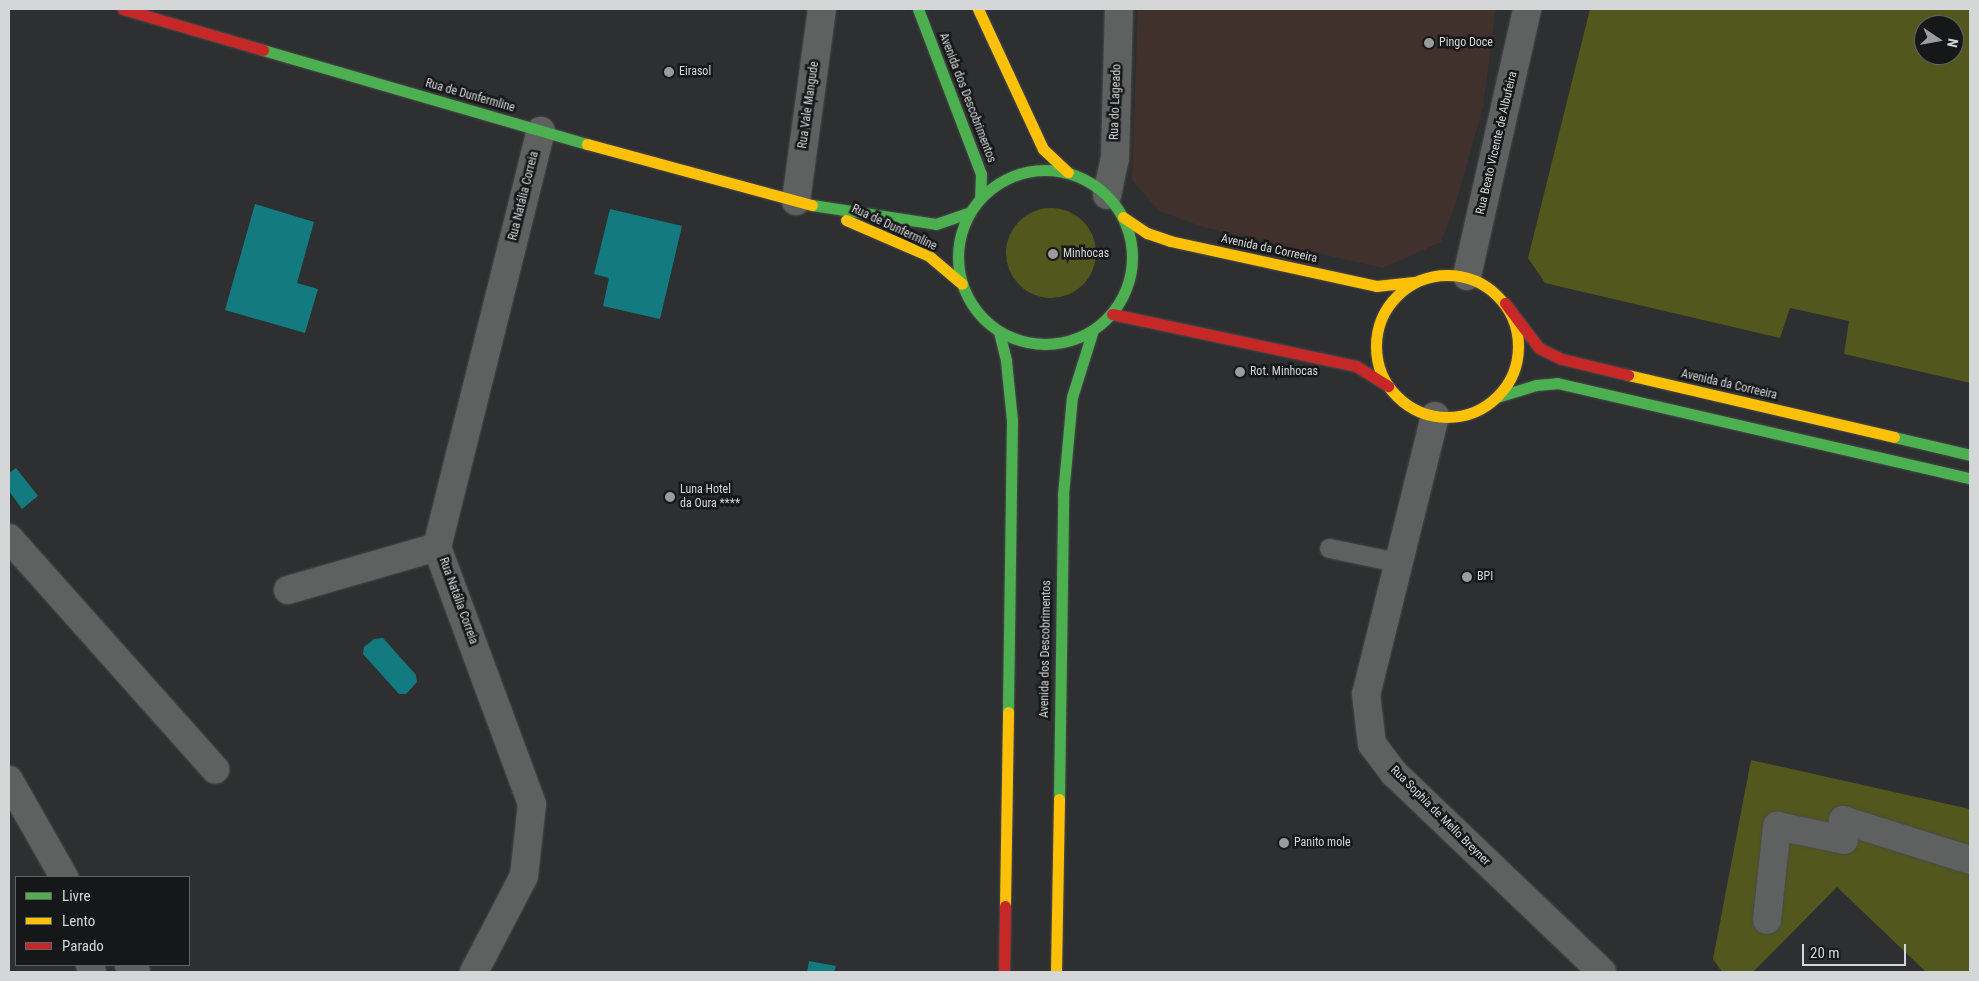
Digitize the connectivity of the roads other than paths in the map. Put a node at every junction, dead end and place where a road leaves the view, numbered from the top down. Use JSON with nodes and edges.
{"nodes":[{"id":1,"x":123,"y":9,"type":"edge"},
{"id":2,"x":822,"y":9,"type":"edge"},
{"id":3,"x":918,"y":9,"type":"edge"},
{"id":4,"x":978,"y":9,"type":"edge"},
{"id":5,"x":1120,"y":9,"type":"edge"},
{"id":6,"x":1527,"y":9,"type":"edge"},
{"id":7,"x":541,"y":131,"type":"junction"},
{"id":8,"x":1068,"y":172,"type":"junction"},
{"id":9,"x":1107,"y":195,"type":"junction"},
{"id":10,"x":980,"y":198,"type":"junction"},
{"id":11,"x":803,"y":203,"type":"junction"},
{"id":12,"x":970,"y":212,"type":"junction"},
{"id":13,"x":1123,"y":217,"type":"junction"},
{"id":14,"x":1467,"y":276,"type":"junction"},
{"id":15,"x":1414,"y":282,"type":"junction"},
{"id":16,"x":962,"y":284,"type":"junction"},
{"id":17,"x":1505,"y":303,"type":"junction"},
{"id":18,"x":1112,"y":314,"type":"junction"},
{"id":19,"x":1093,"y":330,"type":"junction"},
{"id":20,"x":999,"y":332,"type":"junction"},
{"id":21,"x":1388,"y":386,"type":"junction"},
{"id":22,"x":1496,"y":397,"type":"junction"},
{"id":23,"x":1435,"y":416,"type":"junction"},
{"id":24,"x":1970,"y":455,"type":"edge"},
{"id":25,"x":1970,"y":478,"type":"edge"},
{"id":26,"x":9,"y":538,"type":"edge"},
{"id":27,"x":437,"y":547,"type":"junction"},
{"id":28,"x":1330,"y":548,"type":"dead end"},
{"id":29,"x":1397,"y":562,"type":"junction"},
{"id":30,"x":288,"y":590,"type":"dead end"},
{"id":31,"x":215,"y":769,"type":"dead end"},
{"id":32,"x":9,"y":780,"type":"edge"},
{"id":33,"x":1970,"y":860,"type":"edge"},
{"id":34,"x":63,"y":876,"type":"edge"},
{"id":35,"x":1767,"y":920,"type":"dead end"},
{"id":36,"x":474,"y":972,"type":"edge"},
{"id":37,"x":1004,"y":972,"type":"edge"},
{"id":38,"x":1056,"y":972,"type":"edge"},
{"id":39,"x":1602,"y":972,"type":"edge"}],
"edges":[{"from":1,"to":7,"type":"main road","name":"Rua de Dunfermline"},
{"from":2,"to":11,"type":"street","name":"Rua Vale Mangude"},
{"from":3,"to":10,"type":"main road","name":"Avenida dos Descobrimentos"},
{"from":4,"to":8,"type":"main road"},
{"from":5,"to":9,"type":"street","name":"Rua do Lageado"},
{"from":6,"to":14,"type":"street","name":"Rua Beato Vicente de Albufeira"},
{"from":7,"to":11,"type":"main road","name":"Rua de Dunfermline"},
{"from":7,"to":27,"type":"street","name":"Rua Natália Correia"},
{"from":8,"to":9,"type":"main road"},
{"from":8,"to":10,"type":"main road"},
{"from":9,"to":13,"type":"main road"},
{"from":10,"to":12,"type":"main road"},
{"from":11,"to":12,"type":"main road","name":"Rua de Dunfermline"},
{"from":11,"to":16,"type":"main road","name":"Rua de Dunfermline"},
{"from":12,"to":16,"type":"main road"},
{"from":13,"to":15,"type":"main road","name":"Avenida da Correeira"},
{"from":13,"to":18,"type":"main road"},
{"from":14,"to":15,"type":"main road"},
{"from":14,"to":17,"type":"main road"},
{"from":15,"to":21,"type":"main road"},
{"from":16,"to":20,"type":"main road"},
{"from":17,"to":22,"type":"main road"},
{"from":17,"to":24,"type":"main road","name":"Avenida da Correeira"},
{"from":18,"to":19,"type":"main road"},
{"from":18,"to":21,"type":"main road"},
{"from":19,"to":20,"type":"main road"},
{"from":19,"to":38,"type":"main road","name":"Avenida dos Descobrimentos"},
{"from":20,"to":37,"type":"main road"},
{"from":21,"to":23,"type":"main road"},
{"from":22,"to":23,"type":"main road"},
{"from":22,"to":25,"type":"main road"},
{"from":23,"to":29,"type":"street","name":"Rua Sophia de Mello Breyner"},
{"from":26,"to":31,"type":"street"},
{"from":27,"to":30,"type":"street"},
{"from":27,"to":36,"type":"street","name":"Rua Natália Correia"},
{"from":28,"to":29,"type":"lane"},
{"from":29,"to":39,"type":"street","name":"Rua Sophia de Mello Breyner"},
{"from":32,"to":34,"type":"street"},
{"from":33,"to":35,"type":"street"}]}
